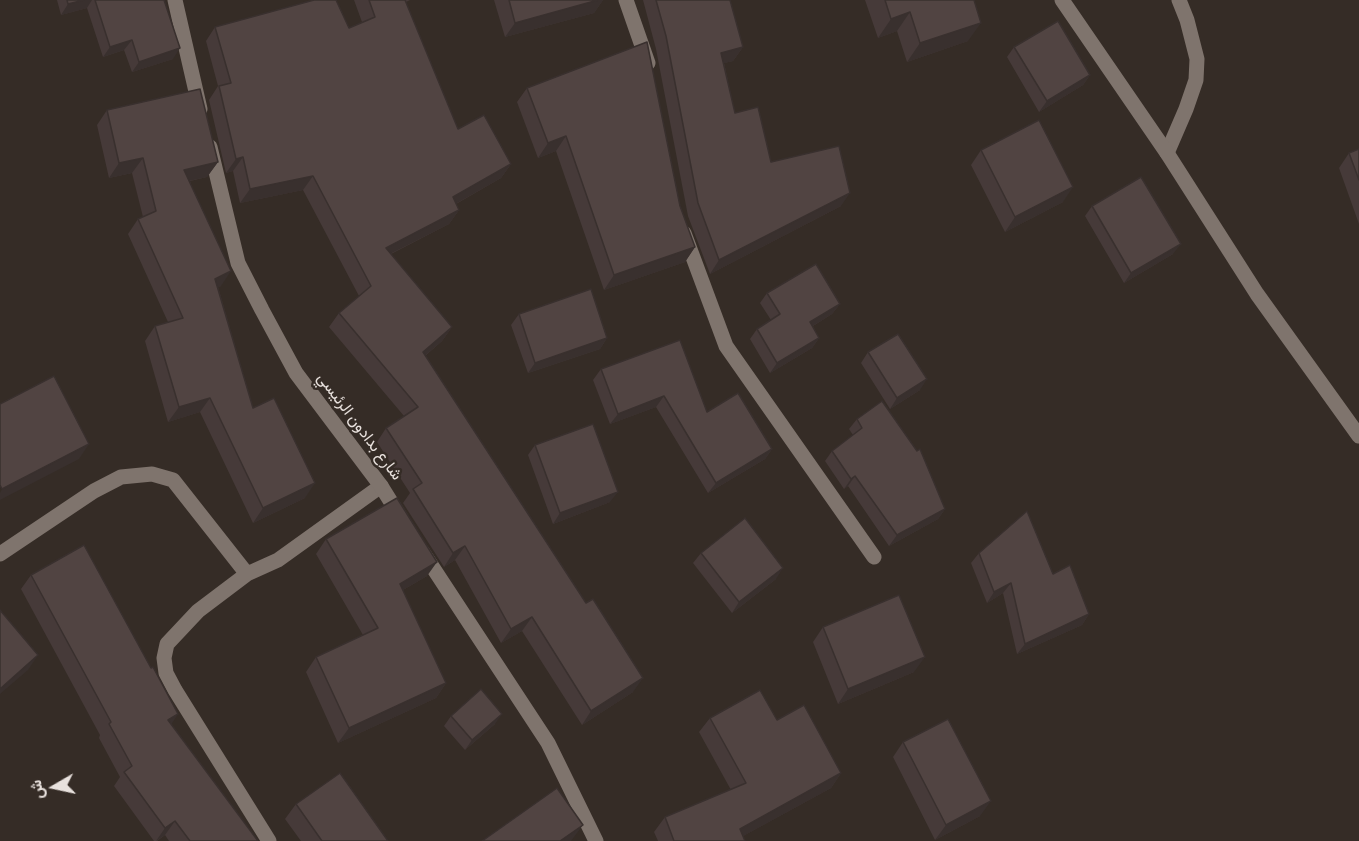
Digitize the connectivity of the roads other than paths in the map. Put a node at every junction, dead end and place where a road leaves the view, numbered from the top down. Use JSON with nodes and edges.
{"nodes":[{"id":1,"x":175,"y":0,"type":"edge"},
{"id":2,"x":626,"y":0,"type":"edge"},
{"id":3,"x":1062,"y":0,"type":"edge"},
{"id":4,"x":1179,"y":0,"type":"edge"},
{"id":5,"x":650,"y":75,"type":"edge"},
{"id":6,"x":1167,"y":153,"type":"junction"},
{"id":7,"x":680,"y":219,"type":"edge"},
{"id":8,"x":1359,"y":436,"type":"edge"},
{"id":9,"x":381,"y":486,"type":"junction"},
{"id":10,"x":0,"y":554,"type":"edge"},
{"id":11,"x":874,"y":557,"type":"dead end"},
{"id":12,"x":247,"y":574,"type":"junction"},
{"id":13,"x":270,"y":841,"type":"edge"},
{"id":14,"x":596,"y":841,"type":"edge"}],
"edges":[{"from":1,"to":9,"type":"main road","name":"شارع بدادون الرئيسي"},
{"from":2,"to":5,"type":"main road"},
{"from":3,"to":6,"type":"main road"},
{"from":4,"to":6,"type":"main road"},
{"from":6,"to":8,"type":"main road"},
{"from":7,"to":11,"type":"main road"},
{"from":9,"to":12,"type":"main road"},
{"from":9,"to":14,"type":"main road","name":"شارع بدادون الرئيسي"},
{"from":10,"to":12,"type":"main road"},
{"from":12,"to":13,"type":"main road"}]}
